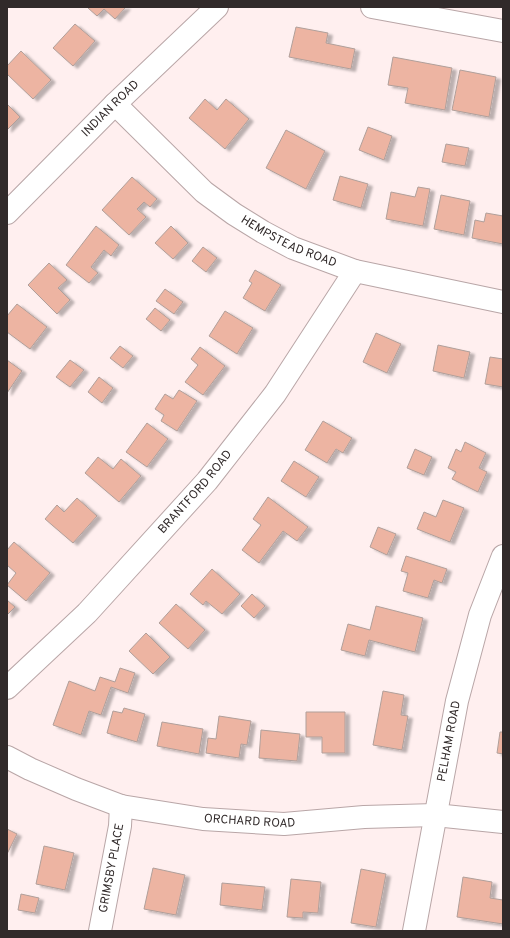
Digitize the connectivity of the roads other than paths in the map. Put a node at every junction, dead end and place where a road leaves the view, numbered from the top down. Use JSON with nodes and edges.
{"nodes":[{"id":1,"x":217,"y":7,"type":"edge"},
{"id":2,"x":372,"y":7,"type":"edge"},
{"id":3,"x":503,"y":31,"type":"edge"},
{"id":4,"x":115,"y":104,"type":"junction"},
{"id":5,"x":7,"y":213,"type":"edge"},
{"id":6,"x":354,"y":271,"type":"junction"},
{"id":7,"x":503,"y":302,"type":"edge"},
{"id":8,"x":503,"y":556,"type":"edge"},
{"id":9,"x":7,"y":688,"type":"edge"},
{"id":10,"x":7,"y":757,"type":"edge"},
{"id":11,"x":121,"y":806,"type":"junction"},
{"id":12,"x":435,"y":815,"type":"junction"},
{"id":13,"x":503,"y":822,"type":"edge"},
{"id":14,"x":100,"y":931,"type":"edge"},
{"id":15,"x":414,"y":931,"type":"edge"}],
"edges":[{"from":1,"to":4,"type":"street","name":"INDIAN ROAD"},
{"from":2,"to":3,"type":"street"},
{"from":4,"to":5,"type":"street","name":"INDIAN ROAD"},
{"from":4,"to":6,"type":"street","name":"HEMPSTEAD ROAD"},
{"from":6,"to":7,"type":"street","name":"HEMPSTEAD ROAD"},
{"from":6,"to":9,"type":"street","name":"BRANTFORD ROAD"},
{"from":8,"to":12,"type":"street","name":"PELHAM ROAD"},
{"from":10,"to":11,"type":"street","name":"ORCHARD ROAD"},
{"from":11,"to":12,"type":"street","name":"ORCHARD ROAD"},
{"from":11,"to":14,"type":"street","name":"GRIMSBY PLACE"},
{"from":12,"to":13,"type":"street","name":"ORCHARD ROAD"},
{"from":12,"to":15,"type":"street","name":"PELHAM ROAD"}]}
